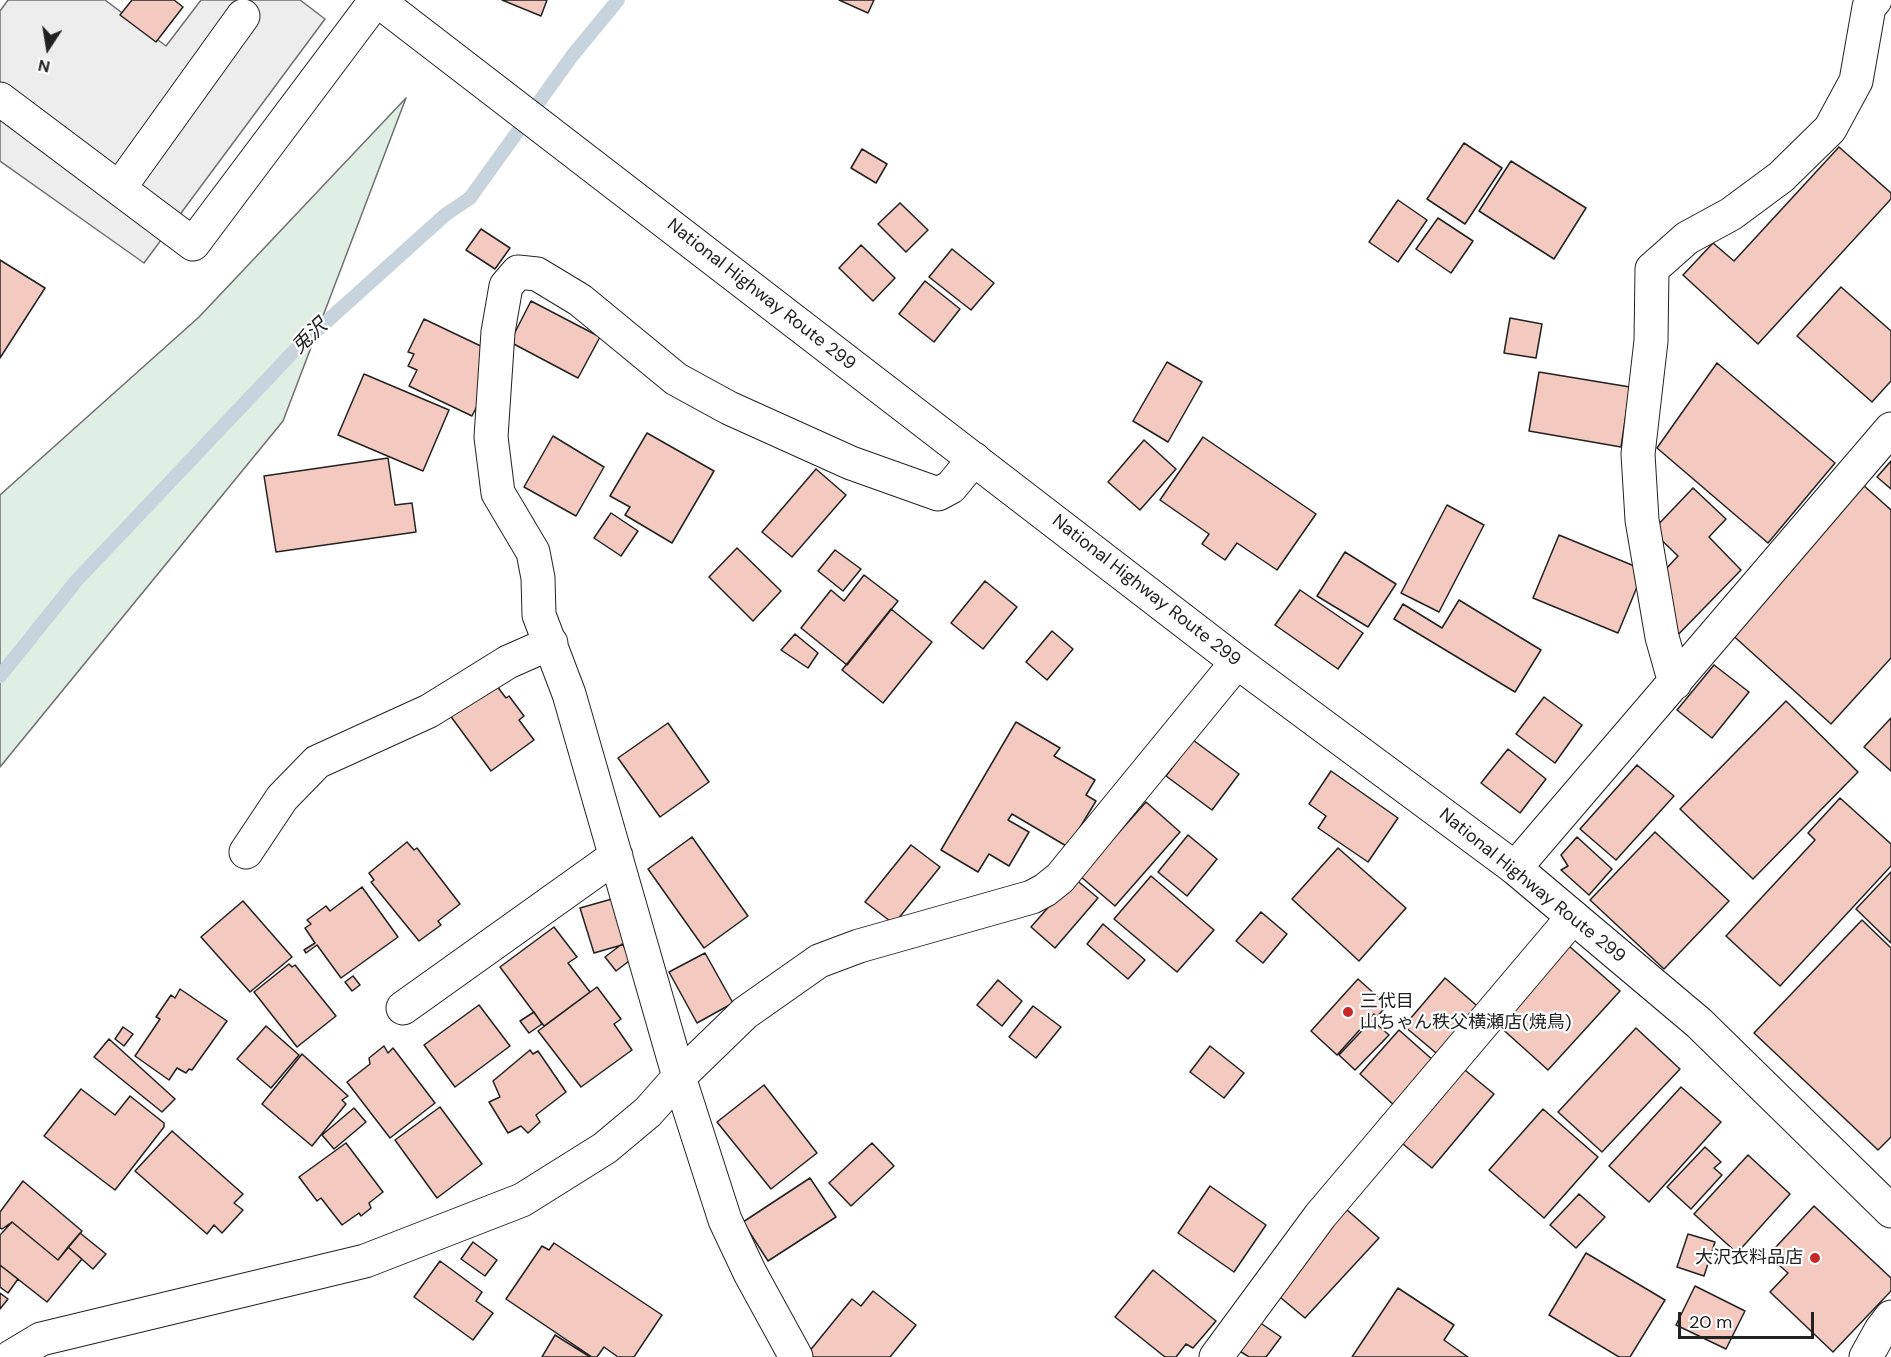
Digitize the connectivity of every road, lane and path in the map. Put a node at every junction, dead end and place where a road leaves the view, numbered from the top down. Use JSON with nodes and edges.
{"nodes":[{"id":1,"x":376,"y":0,"type":"edge"},
{"id":2,"x":1875,"y":0,"type":"edge"},
{"id":3,"x":243,"y":16,"type":"dead end"},
{"id":4,"x":0,"y":99,"type":"edge"},
{"id":5,"x":120,"y":187,"type":"junction"},
{"id":6,"x":1891,"y":429,"type":"edge"},
{"id":7,"x":974,"y":459,"type":"junction"},
{"id":8,"x":551,"y":643,"type":"junction"},
{"id":9,"x":1237,"y":662,"type":"junction"},
{"id":10,"x":1675,"y":683,"type":"junction"},
{"id":11,"x":246,"y":852,"type":"dead end"},
{"id":12,"x":616,"y":856,"type":"junction"},
{"id":13,"x":1515,"y":868,"type":"junction"},
{"id":14,"x":1573,"y":917,"type":"junction"},
{"id":15,"x":403,"y":1008,"type":"dead end"},
{"id":16,"x":679,"y":1077,"type":"junction"},
{"id":17,"x":1891,"y":1210,"type":"edge"},
{"id":18,"x":1891,"y":1317,"type":"edge"},
{"id":19,"x":11,"y":1357,"type":"edge"},
{"id":20,"x":796,"y":1357,"type":"edge"},
{"id":21,"x":1216,"y":1357,"type":"edge"},
{"id":22,"x":1866,"y":1357,"type":"edge"}],
"edges":[{"from":1,"to":5,"type":"main road"},
{"from":1,"to":7,"type":"main road","name":"National Highway Route 299"},
{"from":2,"to":10,"type":"main road"},
{"from":3,"to":5,"type":"main road"},
{"from":4,"to":5,"type":"main road"},
{"from":6,"to":10,"type":"main road"},
{"from":7,"to":8,"type":"main road"},
{"from":7,"to":9,"type":"main road","name":"National Highway Route 299"},
{"from":8,"to":11,"type":"main road"},
{"from":8,"to":12,"type":"main road"},
{"from":9,"to":13,"type":"main road","name":"National Highway Route 299"},
{"from":9,"to":16,"type":"main road"},
{"from":10,"to":13,"type":"main road"},
{"from":12,"to":15,"type":"main road"},
{"from":12,"to":16,"type":"main road"},
{"from":13,"to":14,"type":"main road","name":"National Highway Route 299"},
{"from":14,"to":17,"type":"main road","name":"National Highway Route 299"},
{"from":14,"to":21,"type":"main road"},
{"from":16,"to":19,"type":"main road"},
{"from":16,"to":20,"type":"main road"},
{"from":18,"to":22,"type":"main road"}]}
